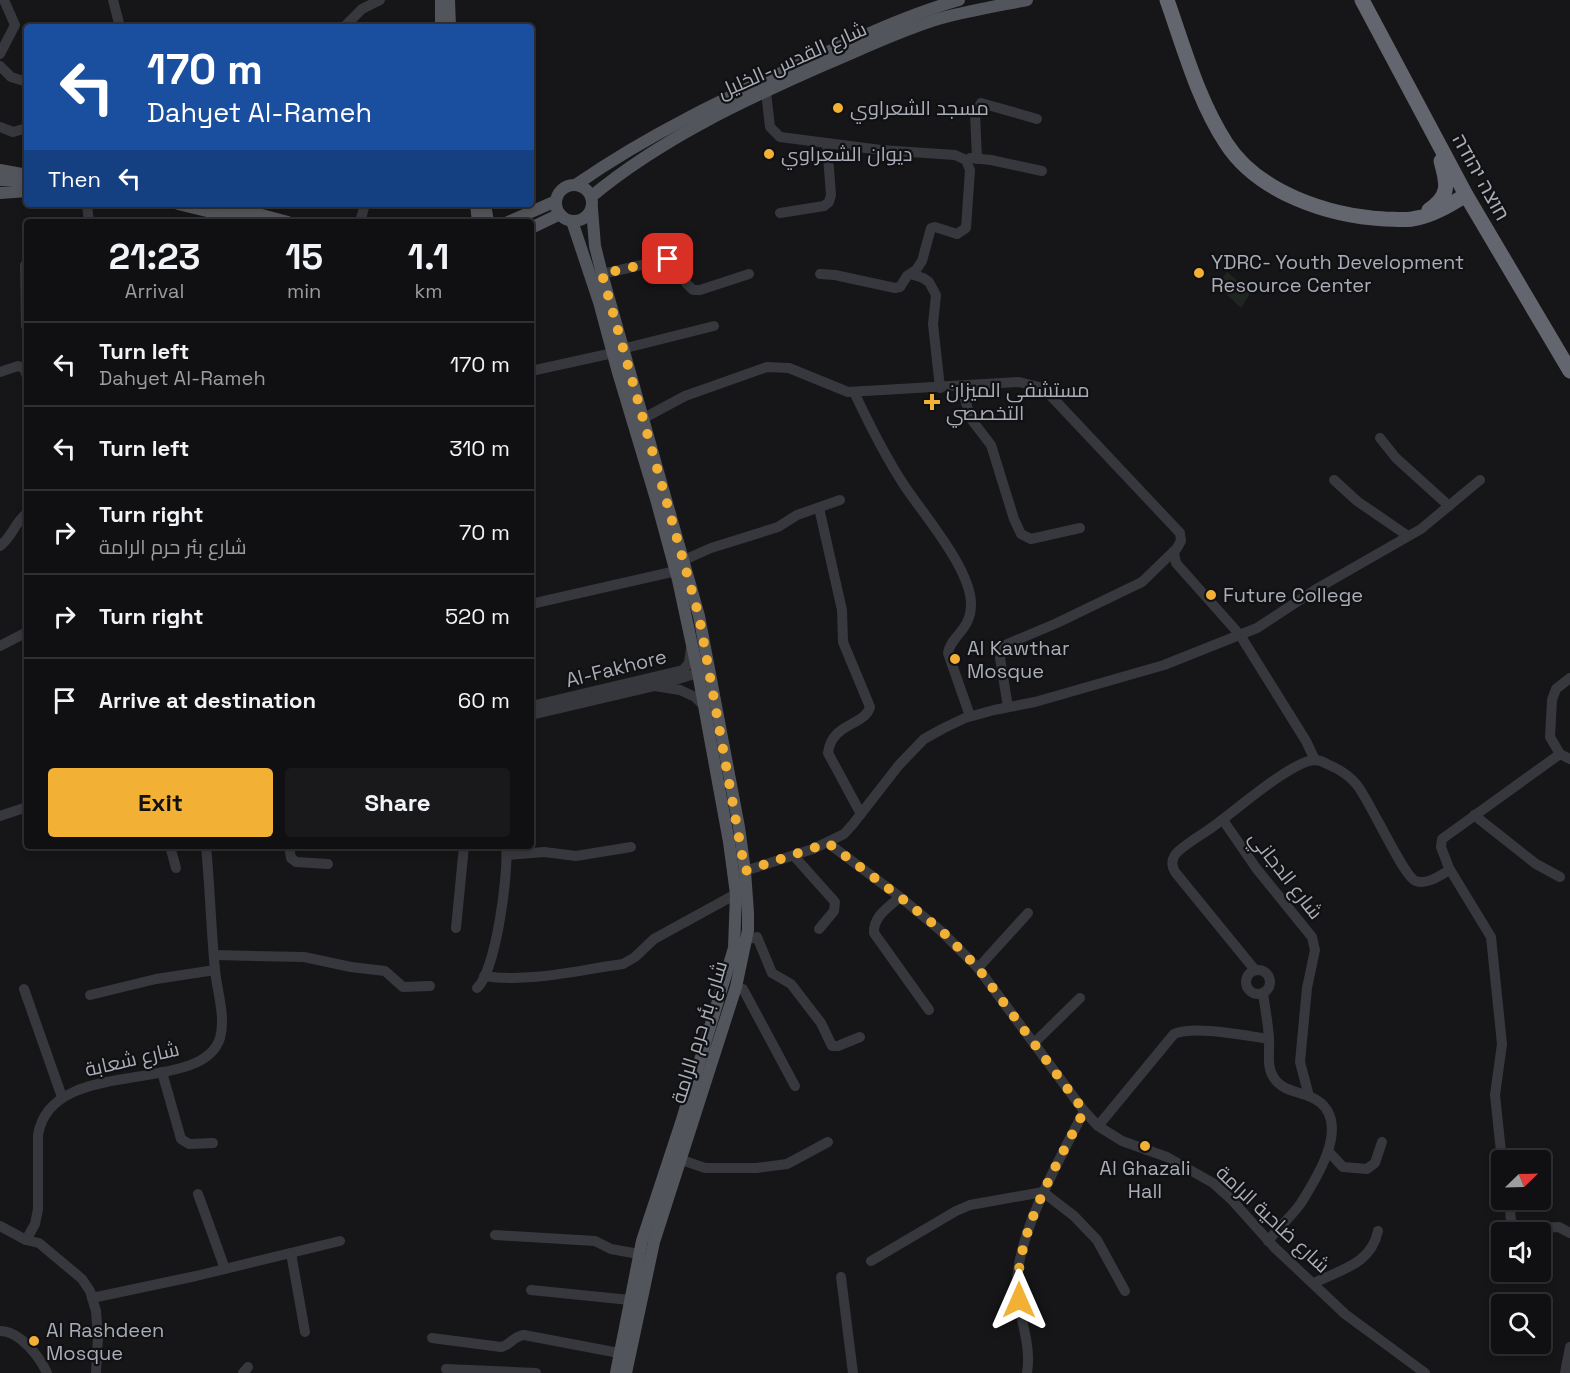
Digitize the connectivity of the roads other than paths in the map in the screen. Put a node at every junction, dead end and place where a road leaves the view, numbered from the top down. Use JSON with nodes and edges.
{"nodes":[{"id":1,"x":4,"y":0,"type":"edge"},
{"id":2,"x":113,"y":0,"type":"edge"},
{"id":3,"x":380,"y":0,"type":"edge"},
{"id":4,"x":441,"y":0,"type":"edge"},
{"id":5,"x":449,"y":0,"type":"edge"},
{"id":6,"x":959,"y":0,"type":"edge"},
{"id":7,"x":1027,"y":0,"type":"edge"},
{"id":8,"x":1155,"y":0,"type":"edge"},
{"id":9,"x":1167,"y":0,"type":"edge"},
{"id":10,"x":1173,"y":0,"type":"edge"},
{"id":11,"x":1362,"y":0,"type":"edge"},
{"id":12,"x":119,"y":24,"type":"edge"},
{"id":13,"x":347,"y":24,"type":"edge"},
{"id":14,"x":441,"y":24,"type":"edge"},
{"id":15,"x":450,"y":24,"type":"edge"},
{"id":16,"x":1179,"y":33,"type":"junction"},
{"id":17,"x":0,"y":54,"type":"edge"},
{"id":18,"x":0,"y":66,"type":"edge"},
{"id":19,"x":24,"y":81,"type":"edge"},
{"id":20,"x":766,"y":92,"type":"junction"},
{"id":21,"x":1037,"y":119,"type":"dead end"},
{"id":22,"x":0,"y":126,"type":"edge"},
{"id":23,"x":1429,"y":128,"type":"junction"},
{"id":24,"x":24,"y":129,"type":"edge"},
{"id":25,"x":827,"y":143,"type":"junction"},
{"id":26,"x":964,"y":158,"type":"junction"},
{"id":27,"x":977,"y":159,"type":"junction"},
{"id":28,"x":0,"y":170,"type":"edge"},
{"id":29,"x":1042,"y":171,"type":"dead end"},
{"id":30,"x":24,"y":176,"type":"edge"},
{"id":31,"x":24,"y":177,"type":"edge"},
{"id":32,"x":0,"y":180,"type":"edge"},
{"id":33,"x":577,"y":184,"type":"junction"},
{"id":34,"x":24,"y":191,"type":"edge"},
{"id":35,"x":0,"y":193,"type":"edge"},
{"id":36,"x":1466,"y":195,"type":"junction"},
{"id":37,"x":556,"y":201,"type":"junction"},
{"id":38,"x":592,"y":203,"type":"junction"},
{"id":39,"x":205,"y":207,"type":"edge"},
{"id":40,"x":232,"y":207,"type":"edge"},
{"id":41,"x":251,"y":212,"type":"edge"},
{"id":42,"x":780,"y":213,"type":"dead end"},
{"id":43,"x":560,"y":214,"type":"junction"},
{"id":44,"x":277,"y":219,"type":"edge"},
{"id":45,"x":515,"y":219,"type":"edge"},
{"id":46,"x":1417,"y":219,"type":"junction"},
{"id":47,"x":572,"y":221,"type":"junction"},
{"id":48,"x":534,"y":227,"type":"edge"},
{"id":49,"x":1506,"y":264,"type":"junction"},
{"id":50,"x":602,"y":274,"type":"junction"},
{"id":51,"x":749,"y":274,"type":"dead end"},
{"id":52,"x":820,"y":274,"type":"dead end"},
{"id":53,"x":911,"y":274,"type":"junction"},
{"id":54,"x":714,"y":326,"type":"dead end"},
{"id":55,"x":617,"y":351,"type":"junction"},
{"id":56,"x":24,"y":368,"type":"edge"},
{"id":57,"x":534,"y":370,"type":"edge"},
{"id":58,"x":1570,"y":371,"type":"edge"},
{"id":59,"x":0,"y":372,"type":"edge"},
{"id":60,"x":961,"y":386,"type":"junction"},
{"id":61,"x":940,"y":388,"type":"junction"},
{"id":62,"x":854,"y":392,"type":"junction"},
{"id":63,"x":644,"y":418,"type":"junction"},
{"id":64,"x":1380,"y":438,"type":"dead end"},
{"id":65,"x":1334,"y":480,"type":"dead end"},
{"id":66,"x":1480,"y":480,"type":"dead end"},
{"id":67,"x":840,"y":500,"type":"dead end"},
{"id":68,"x":1449,"y":506,"type":"junction"},
{"id":69,"x":819,"y":508,"type":"junction"},
{"id":70,"x":24,"y":516,"type":"edge"},
{"id":71,"x":1080,"y":528,"type":"dead end"},
{"id":72,"x":1408,"y":536,"type":"junction"},
{"id":73,"x":0,"y":546,"type":"edge"},
{"id":74,"x":1174,"y":551,"type":"junction"},
{"id":75,"x":684,"y":560,"type":"junction"},
{"id":76,"x":676,"y":571,"type":"junction"},
{"id":77,"x":534,"y":603,"type":"edge"},
{"id":78,"x":24,"y":634,"type":"edge"},
{"id":79,"x":1240,"y":635,"type":"junction"},
{"id":80,"x":0,"y":646,"type":"edge"},
{"id":81,"x":698,"y":670,"type":"junction"},
{"id":82,"x":1570,"y":678,"type":"edge"},
{"id":83,"x":655,"y":686,"type":"junction"},
{"id":84,"x":534,"y":705,"type":"edge"},
{"id":85,"x":704,"y":706,"type":"junction"},
{"id":86,"x":1008,"y":707,"type":"junction"},
{"id":87,"x":534,"y":714,"type":"edge"},
{"id":88,"x":970,"y":716,"type":"junction"},
{"id":89,"x":1565,"y":757,"type":"edge"},
{"id":90,"x":1315,"y":760,"type":"junction"},
{"id":91,"x":24,"y":801,"type":"edge"},
{"id":92,"x":24,"y":808,"type":"edge"},
{"id":93,"x":0,"y":809,"type":"edge"},
{"id":94,"x":861,"y":814,"type":"junction"},
{"id":95,"x":1474,"y":815,"type":"junction"},
{"id":96,"x":0,"y":816,"type":"edge"},
{"id":97,"x":1223,"y":820,"type":"junction"},
{"id":98,"x":828,"y":843,"type":"junction"},
{"id":99,"x":631,"y":847,"type":"dead end"},
{"id":100,"x":171,"y":849,"type":"edge"},
{"id":101,"x":206,"y":849,"type":"edge"},
{"id":102,"x":290,"y":849,"type":"edge"},
{"id":103,"x":464,"y":849,"type":"edge"},
{"id":104,"x":506,"y":850,"type":"edge"},
{"id":105,"x":794,"y":855,"type":"junction"},
{"id":106,"x":328,"y":864,"type":"dead end"},
{"id":107,"x":176,"y":868,"type":"dead end"},
{"id":108,"x":1450,"y":870,"type":"junction"},
{"id":109,"x":745,"y":871,"type":"junction"},
{"id":110,"x":1560,"y":877,"type":"dead end"},
{"id":111,"x":736,"y":894,"type":"junction"},
{"id":112,"x":900,"y":897,"type":"junction"},
{"id":113,"x":1029,"y":913,"type":"dead end"},
{"id":114,"x":456,"y":928,"type":"dead end"},
{"id":115,"x":819,"y":929,"type":"dead end"},
{"id":116,"x":745,"y":940,"type":"junction"},
{"id":117,"x":214,"y":955,"type":"junction"},
{"id":118,"x":978,"y":968,"type":"junction"},
{"id":119,"x":215,"y":970,"type":"junction"},
{"id":120,"x":1255,"y":970,"type":"junction"},
{"id":121,"x":484,"y":976,"type":"junction"},
{"id":122,"x":430,"y":986,"type":"dead end"},
{"id":123,"x":736,"y":987,"type":"junction"},
{"id":124,"x":477,"y":988,"type":"dead end"},
{"id":125,"x":24,"y":989,"type":"dead end"},
{"id":126,"x":1263,"y":993,"type":"junction"},
{"id":127,"x":90,"y":995,"type":"dead end"},
{"id":128,"x":1080,"y":998,"type":"dead end"},
{"id":129,"x":928,"y":1010,"type":"dead end"},
{"id":130,"x":860,"y":1037,"type":"dead end"},
{"id":131,"x":1269,"y":1039,"type":"junction"},
{"id":132,"x":1034,"y":1043,"type":"junction"},
{"id":133,"x":162,"y":1072,"type":"junction"},
{"id":134,"x":795,"y":1086,"type":"dead end"},
{"id":135,"x":62,"y":1096,"type":"junction"},
{"id":136,"x":1309,"y":1096,"type":"junction"},
{"id":137,"x":1084,"y":1111,"type":"junction"},
{"id":138,"x":1098,"y":1126,"type":"junction"},
{"id":139,"x":828,"y":1142,"type":"dead end"},
{"id":140,"x":1382,"y":1142,"type":"dead end"},
{"id":141,"x":213,"y":1143,"type":"dead end"},
{"id":142,"x":1501,"y":1150,"type":"edge"},
{"id":143,"x":1328,"y":1151,"type":"junction"},
{"id":144,"x":680,"y":1159,"type":"junction"},
{"id":145,"x":1043,"y":1192,"type":"junction"},
{"id":146,"x":198,"y":1194,"type":"dead end"},
{"id":147,"x":1510,"y":1210,"type":"edge"},
{"id":148,"x":0,"y":1226,"type":"edge"},
{"id":149,"x":1378,"y":1231,"type":"dead end"},
{"id":150,"x":1570,"y":1233,"type":"edge"},
{"id":151,"x":495,"y":1235,"type":"dead end"},
{"id":152,"x":26,"y":1240,"type":"junction"},
{"id":153,"x":1268,"y":1240,"type":"junction"},
{"id":154,"x":340,"y":1241,"type":"dead end"},
{"id":155,"x":291,"y":1253,"type":"junction"},
{"id":156,"x":639,"y":1254,"type":"junction"},
{"id":157,"x":871,"y":1261,"type":"dead end"},
{"id":158,"x":225,"y":1269,"type":"junction"},
{"id":159,"x":841,"y":1277,"type":"dead end"},
{"id":160,"x":1314,"y":1283,"type":"junction"},
{"id":161,"x":531,"y":1290,"type":"dead end"},
{"id":162,"x":1125,"y":1291,"type":"dead end"},
{"id":163,"x":92,"y":1298,"type":"junction"},
{"id":164,"x":630,"y":1300,"type":"junction"},
{"id":165,"x":0,"y":1331,"type":"edge"},
{"id":166,"x":305,"y":1332,"type":"dead end"},
{"id":167,"x":432,"y":1338,"type":"dead end"},
{"id":168,"x":1570,"y":1347,"type":"edge"},
{"id":169,"x":620,"y":1353,"type":"junction"},
{"id":170,"x":446,"y":1369,"type":"dead end"},
{"id":171,"x":47,"y":1373,"type":"edge"},
{"id":172,"x":96,"y":1373,"type":"edge"},
{"id":173,"x":536,"y":1373,"type":"edge"},
{"id":174,"x":616,"y":1373,"type":"edge"},
{"id":175,"x":626,"y":1373,"type":"edge"},
{"id":176,"x":853,"y":1373,"type":"edge"},
{"id":177,"x":1027,"y":1373,"type":"edge"},
{"id":178,"x":1425,"y":1373,"type":"edge"},
{"id":179,"x":1564,"y":1373,"type":"edge"}],
"edges":[{"from":1,"to":17,"type":"street"},
{"from":2,"to":12,"type":"street"},
{"from":3,"to":13,"type":"street"},
{"from":4,"to":14,"type":"main road"},
{"from":5,"to":15,"type":"main road"},
{"from":6,"to":33,"type":"main road","name":"شارع القدس-الخليل"},
{"from":7,"to":20,"type":"main road","name":"شارع القدس-الخليل"},
{"from":8,"to":16,"type":"highway"},
{"from":9,"to":16,"type":"highway"},
{"from":10,"to":16,"type":"highway"},
{"from":11,"to":23,"type":"highway","name":"חוצה יהודה"},
{"from":16,"to":46,"type":"highway"},
{"from":18,"to":19,"type":"street"},
{"from":20,"to":25,"type":"street"},
{"from":20,"to":38,"type":"main road","name":"شارع القدس-الخليل"},
{"from":21,"to":27,"type":"street"},
{"from":22,"to":24,"type":"street"},
{"from":23,"to":36,"type":"highway","name":"חוצה יהודה"},
{"from":23,"to":46,"type":"highway"},
{"from":25,"to":26,"type":"street"},
{"from":25,"to":42,"type":"street"},
{"from":26,"to":27,"type":"street"},
{"from":26,"to":53,"type":"street"},
{"from":27,"to":29,"type":"street"},
{"from":28,"to":30,"type":"main road"},
{"from":31,"to":32,"type":"main road"},
{"from":33,"to":37,"type":"main road"},
{"from":33,"to":38,"type":"main road"},
{"from":34,"to":35,"type":"main road"},
{"from":36,"to":46,"type":"highway"},
{"from":36,"to":49,"type":"highway","name":"חוצה יהודה"},
{"from":37,"to":43,"type":"main road"},
{"from":37,"to":45,"type":"main road"},
{"from":38,"to":47,"type":"main road"},
{"from":38,"to":50,"type":"main road","name":"شارع بئر حرم الرامة"},
{"from":39,"to":41,"type":"main road"},
{"from":40,"to":41,"type":"main road"},
{"from":41,"to":44,"type":"main road"},
{"from":43,"to":47,"type":"main road"},
{"from":43,"to":48,"type":"main road"},
{"from":46,"to":49,"type":"highway"},
{"from":47,"to":55,"type":"main road","name":"شارع بئر حرم الرامة"},
{"from":49,"to":58,"type":"highway","name":"חוצה יהודה"},
{"from":50,"to":51,"type":"street"},
{"from":50,"to":55,"type":"main road","name":"شارع بئر حرم الرامة"},
{"from":52,"to":53,"type":"street"},
{"from":53,"to":61,"type":"street"},
{"from":54,"to":55,"type":"street"},
{"from":55,"to":57,"type":"street"},
{"from":55,"to":63,"type":"main road","name":"شارع بئر حرم الرامة"},
{"from":55,"to":76,"type":"main road","name":"شارع بئر حرم الرامة"},
{"from":56,"to":59,"type":"street"},
{"from":60,"to":61,"type":"street"},
{"from":60,"to":71,"type":"street"},
{"from":60,"to":74,"type":"street"},
{"from":61,"to":62,"type":"street"},
{"from":62,"to":63,"type":"street"},
{"from":62,"to":88,"type":"street"},
{"from":63,"to":75,"type":"main road","name":"شارع بئر حرم الرامة"},
{"from":64,"to":68,"type":"street"},
{"from":65,"to":72,"type":"street"},
{"from":66,"to":68,"type":"street"},
{"from":67,"to":69,"type":"street"},
{"from":68,"to":72,"type":"street"},
{"from":69,"to":75,"type":"street"},
{"from":69,"to":94,"type":"street"},
{"from":70,"to":73,"type":"street"},
{"from":72,"to":79,"type":"street"},
{"from":74,"to":79,"type":"street"},
{"from":74,"to":86,"type":"street"},
{"from":75,"to":81,"type":"main road","name":"شارع بئر حرم الرامة"},
{"from":76,"to":77,"type":"street"},
{"from":76,"to":81,"type":"main road","name":"شارع بئر حرم الرامة"},
{"from":78,"to":80,"type":"street"},
{"from":79,"to":86,"type":"street"},
{"from":79,"to":90,"type":"street"},
{"from":81,"to":83,"type":"street"},
{"from":81,"to":84,"type":"street","name":"Al-Fakhore"},
{"from":81,"to":85,"type":"main road","name":"شارع بئر حرم الرامة"},
{"from":81,"to":109,"type":"main road","name":"شارع بئر حرم الرامة"},
{"from":82,"to":89,"type":"street"},
{"from":83,"to":85,"type":"street","name":"Al-Fakhore"},
{"from":83,"to":87,"type":"street","name":"Al-Fakhore"},
{"from":85,"to":111,"type":"main road","name":"شارع بئر حرم الرامة"},
{"from":86,"to":88,"type":"street"},
{"from":88,"to":94,"type":"street"},
{"from":89,"to":95,"type":"street"},
{"from":90,"to":97,"type":"street"},
{"from":90,"to":108,"type":"street"},
{"from":91,"to":93,"type":"street"},
{"from":92,"to":96,"type":"street"},
{"from":94,"to":98,"type":"street"},
{"from":95,"to":108,"type":"street"},
{"from":95,"to":110,"type":"street"},
{"from":97,"to":120,"type":"street"},
{"from":97,"to":136,"type":"street","name":"شارع الدجاني"},
{"from":98,"to":105,"type":"street"},
{"from":98,"to":112,"type":"street","name":"شارع ضاحية الرامة"},
{"from":99,"to":104,"type":"street"},
{"from":100,"to":107,"type":"street"},
{"from":101,"to":117,"type":"street","name":"شارع شعابة"},
{"from":102,"to":106,"type":"street"},
{"from":103,"to":114,"type":"street"},
{"from":104,"to":121,"type":"street"},
{"from":105,"to":109,"type":"street"},
{"from":105,"to":115,"type":"street"},
{"from":108,"to":142,"type":"street"},
{"from":109,"to":116,"type":"main road","name":"شارع بئر حرم الرامة"},
{"from":111,"to":121,"type":"street"},
{"from":111,"to":156,"type":"main road","name":"شارع بئر حرم الرامة"},
{"from":112,"to":118,"type":"street","name":"شارع ضاحية الرامة"},
{"from":112,"to":129,"type":"street"},
{"from":113,"to":118,"type":"street"},
{"from":116,"to":123,"type":"main road","name":"شارع بئر حرم الرامة"},
{"from":116,"to":130,"type":"street"},
{"from":117,"to":119,"type":"street","name":"شارع شعابة"},
{"from":117,"to":122,"type":"street"},
{"from":118,"to":132,"type":"street","name":"شارع ضاحية الرامة"},
{"from":119,"to":127,"type":"street"},
{"from":119,"to":133,"type":"street","name":"شارع شعابة"},
{"from":120,"to":126,"type":"street"},
{"from":120,"to":126,"type":"street"},
{"from":121,"to":124,"type":"street"},
{"from":123,"to":134,"type":"street"},
{"from":123,"to":144,"type":"main road","name":"شارع بئر حرم الرامة"},
{"from":125,"to":135,"type":"street"},
{"from":126,"to":131,"type":"street"},
{"from":128,"to":132,"type":"street"},
{"from":131,"to":136,"type":"street"},
{"from":131,"to":138,"type":"street"},
{"from":132,"to":137,"type":"street","name":"شارع ضاحية الرامة"},
{"from":133,"to":135,"type":"street","name":"شارع شعابة"},
{"from":133,"to":141,"type":"street"},
{"from":135,"to":152,"type":"street"},
{"from":136,"to":143,"type":"street"},
{"from":137,"to":138,"type":"street","name":"شارع ضاحية الرامة"},
{"from":137,"to":145,"type":"street"},
{"from":138,"to":153,"type":"street","name":"شارع ضاحية الرامة"},
{"from":139,"to":144,"type":"street"},
{"from":140,"to":143,"type":"street"},
{"from":143,"to":153,"type":"street"},
{"from":144,"to":175,"type":"main road","name":"شارع بئر حرم الرامة"},
{"from":145,"to":157,"type":"street"},
{"from":145,"to":162,"type":"street"},
{"from":145,"to":177,"type":"street"},
{"from":146,"to":158,"type":"street"},
{"from":147,"to":150,"type":"street"},
{"from":148,"to":152,"type":"street"},
{"from":149,"to":160,"type":"street"},
{"from":151,"to":156,"type":"street"},
{"from":152,"to":163,"type":"street"},
{"from":153,"to":160,"type":"street","name":"شارع ضاحية الرامة"},
{"from":154,"to":155,"type":"street"},
{"from":155,"to":158,"type":"street"},
{"from":155,"to":166,"type":"street"},
{"from":156,"to":164,"type":"main road","name":"شارع بئر حرم الرامة"},
{"from":158,"to":163,"type":"street"},
{"from":159,"to":176,"type":"street"},
{"from":160,"to":178,"type":"street","name":"شارع ضاحية الرامة"},
{"from":161,"to":164,"type":"street"},
{"from":163,"to":172,"type":"street"},
{"from":164,"to":169,"type":"main road","name":"شارع بئر حرم الرامة"},
{"from":165,"to":171,"type":"street"},
{"from":167,"to":169,"type":"street"},
{"from":168,"to":179,"type":"street"},
{"from":169,"to":174,"type":"main road","name":"شارع بئر حرم الرامة"},
{"from":170,"to":173,"type":"street"}]}
